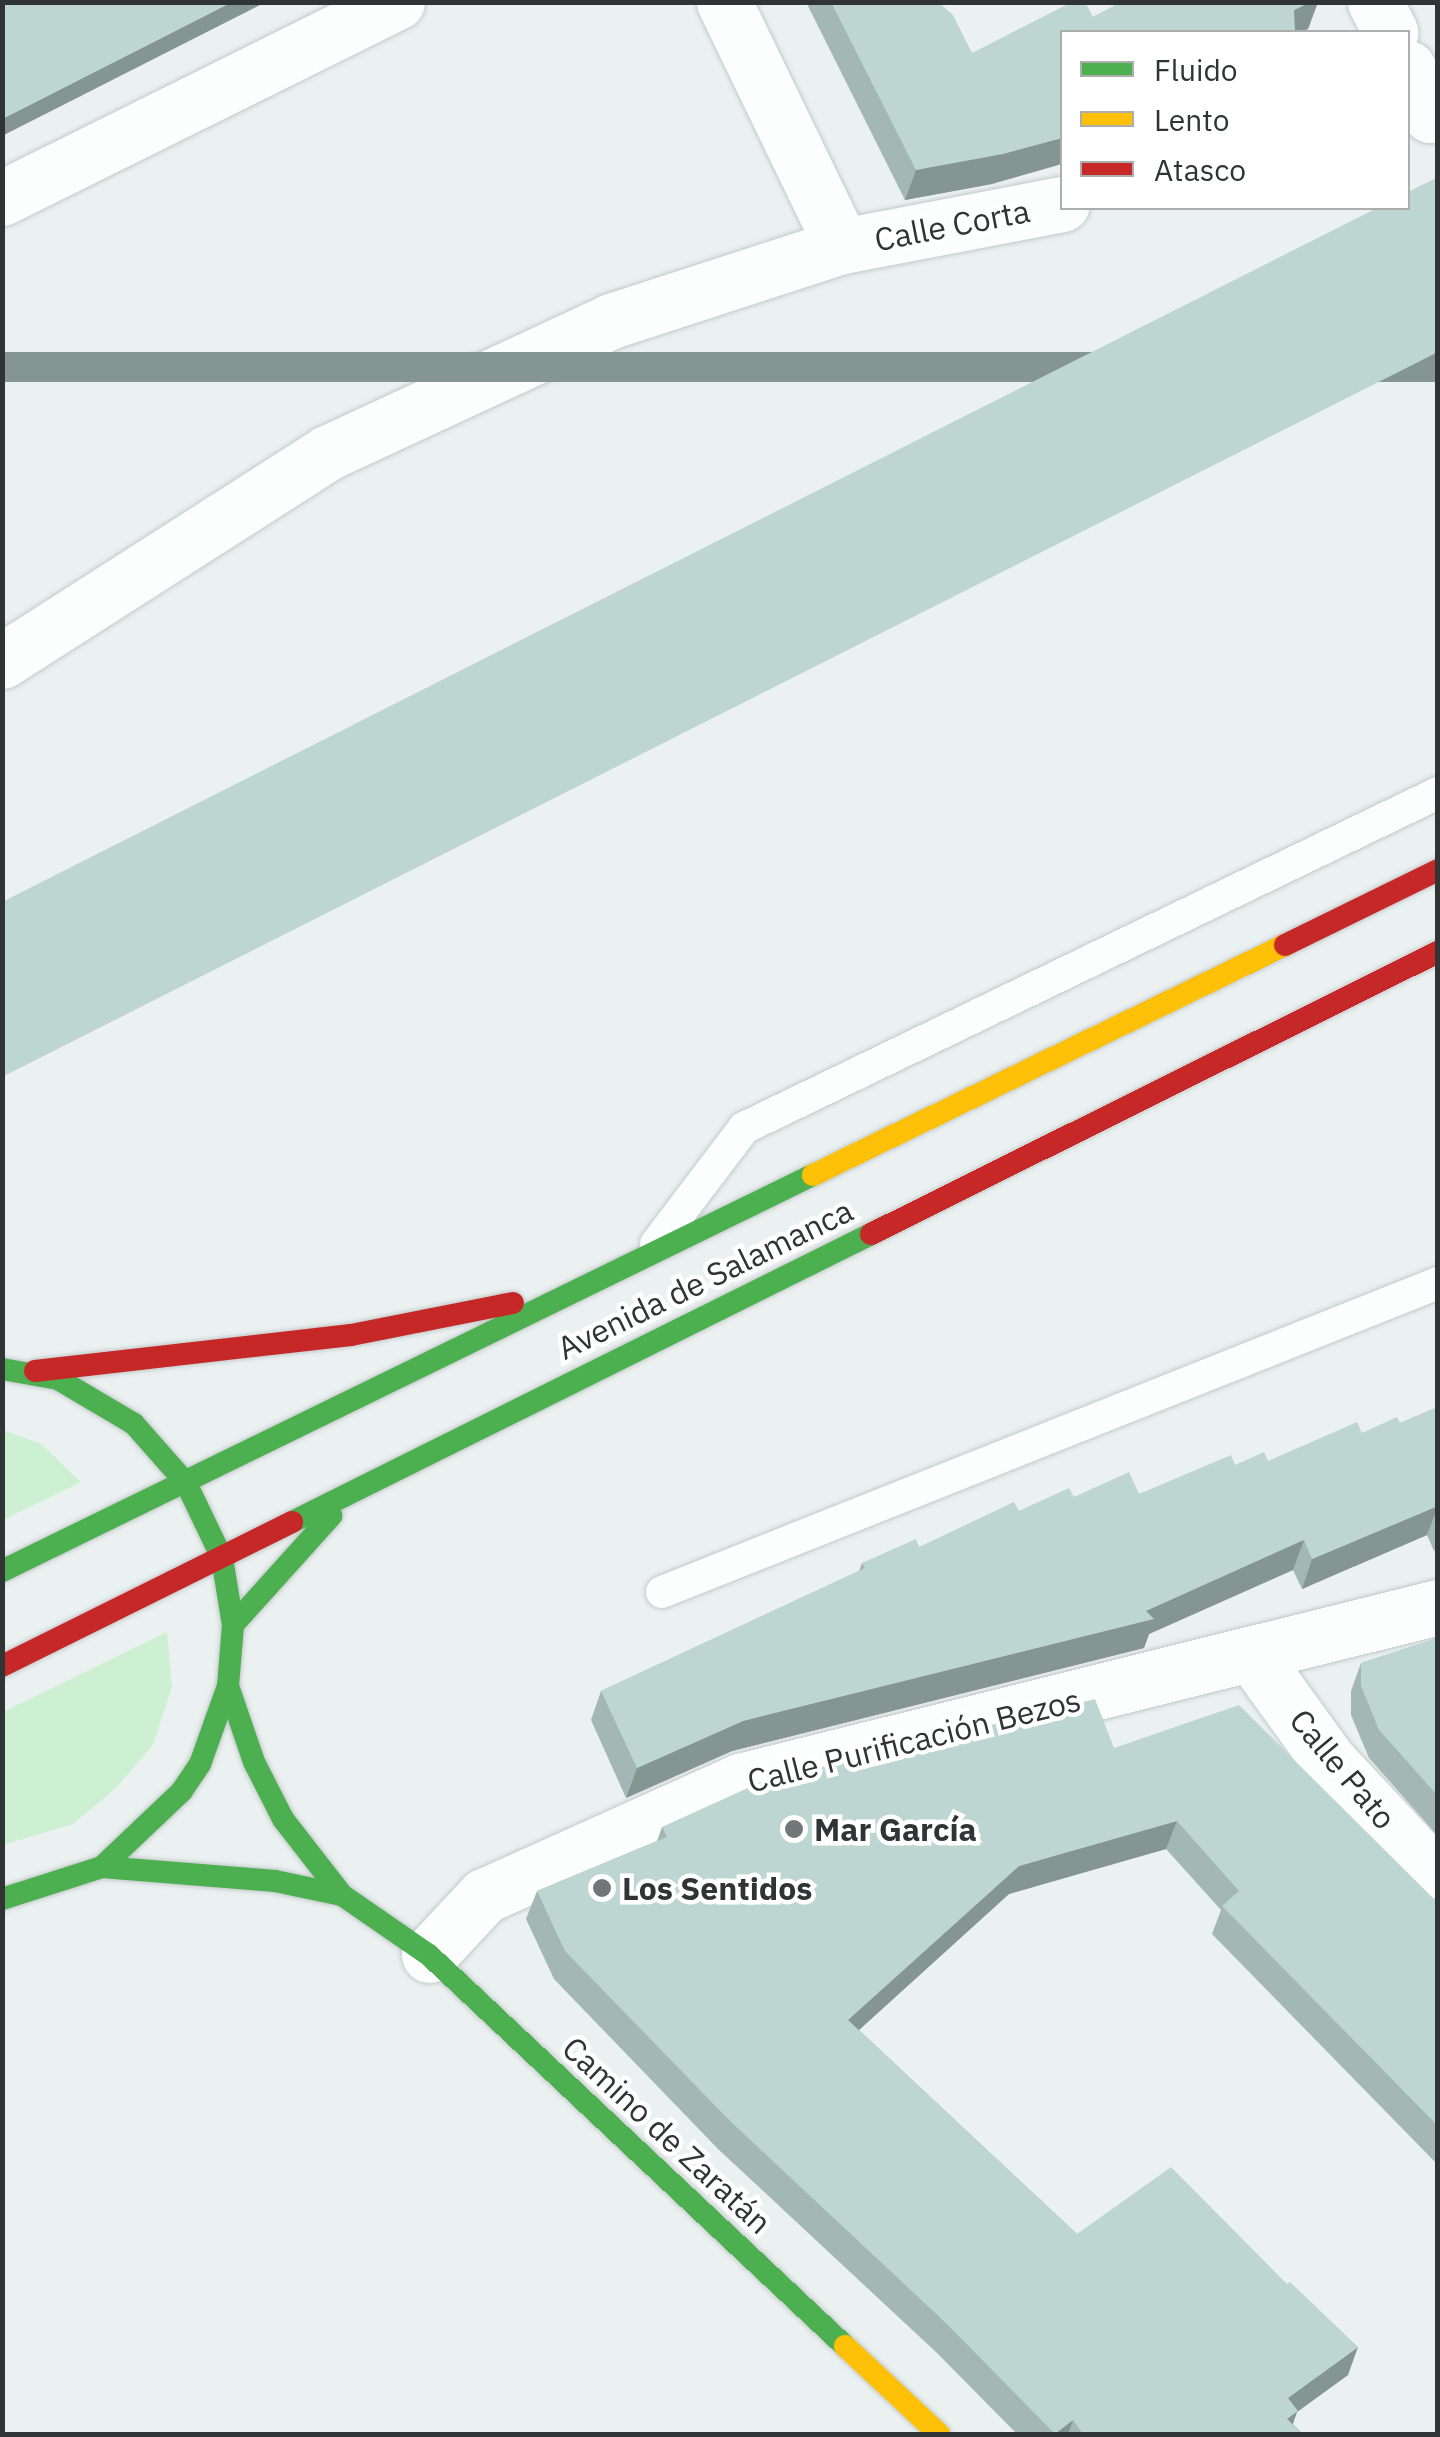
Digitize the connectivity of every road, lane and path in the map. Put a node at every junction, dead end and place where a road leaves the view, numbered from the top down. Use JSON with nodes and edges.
{"nodes":[{"id":1,"x":397,"y":2,"type":"edge"},
{"id":2,"x":724,"y":2,"type":"edge"},
{"id":3,"x":1375,"y":2,"type":"edge"},
{"id":4,"x":1389,"y":30,"type":"edge"},
{"id":5,"x":2,"y":198,"type":"edge"},
{"id":6,"x":1060,"y":204,"type":"edge"},
{"id":7,"x":842,"y":246,"type":"junction"},
{"id":8,"x":2,"y":661,"type":"edge"},
{"id":9,"x":1438,"y":793,"type":"edge"},
{"id":10,"x":1438,"y":870,"type":"edge"},
{"id":11,"x":1438,"y":952,"type":"edge"},
{"id":12,"x":644,"y":1260,"type":"junction"},
{"id":13,"x":1438,"y":1283,"type":"edge"},
{"id":14,"x":585,"y":1289,"type":"junction"},
{"id":15,"x":11,"y":1371,"type":"edge"},
{"id":16,"x":186,"y":1482,"type":"junction"},
{"id":17,"x":352,"y":1493,"type":"junction"},
{"id":18,"x":222,"y":1558,"type":"junction"},
{"id":19,"x":2,"y":1571,"type":"edge"},
{"id":20,"x":662,"y":1592,"type":"dead end"},
{"id":21,"x":1438,"y":1607,"type":"edge"},
{"id":22,"x":233,"y":1625,"type":"junction"},
{"id":23,"x":1253,"y":1656,"type":"junction"},
{"id":24,"x":2,"y":1666,"type":"edge"},
{"id":25,"x":228,"y":1686,"type":"junction"},
{"id":26,"x":102,"y":1867,"type":"junction"},
{"id":27,"x":1438,"y":1878,"type":"edge"},
{"id":28,"x":342,"y":1895,"type":"junction"},
{"id":29,"x":2,"y":1899,"type":"edge"},
{"id":30,"x":429,"y":1955,"type":"junction"},
{"id":31,"x":939,"y":2434,"type":"edge"}],
"edges":[{"from":1,"to":5,"type":"street"},
{"from":2,"to":7,"type":"street"},
{"from":3,"to":4,"type":"street"},
{"from":6,"to":7,"type":"street","name":"Calle Corta"},
{"from":7,"to":8,"type":"street","name":"Calle Corta"},
{"from":9,"to":12,"type":"lane"},
{"from":10,"to":12,"type":"main road","name":"Avenida de Salamanca"},
{"from":11,"to":17,"type":"main road","name":"Avenida de Salamanca"},
{"from":12,"to":14,"type":"main road","name":"Avenida de Salamanca"},
{"from":13,"to":20,"type":"lane"},
{"from":14,"to":15,"type":"main road"},
{"from":14,"to":16,"type":"main road","name":"Avenida de Salamanca"},
{"from":15,"to":16,"type":"main road"},
{"from":16,"to":18,"type":"main road"},
{"from":16,"to":19,"type":"main road","name":"Avenida de Salamanca"},
{"from":17,"to":18,"type":"main road","name":"Avenida de Salamanca"},
{"from":17,"to":22,"type":"main road"},
{"from":18,"to":22,"type":"main road"},
{"from":18,"to":24,"type":"main road","name":"Avenida de Salamanca"},
{"from":21,"to":23,"type":"street","name":"Calle Purificación Bezos"},
{"from":22,"to":25,"type":"main road"},
{"from":23,"to":27,"type":"street","name":"Calle Pato"},
{"from":23,"to":30,"type":"street","name":"Calle Purificación Bezos"},
{"from":25,"to":26,"type":"main road"},
{"from":25,"to":28,"type":"main road","name":"Camino de Zaratán"},
{"from":26,"to":28,"type":"main road","name":"Camino de Zaratán"},
{"from":26,"to":29,"type":"main road"},
{"from":28,"to":30,"type":"main road","name":"Camino de Zaratán"},
{"from":30,"to":31,"type":"main road","name":"Camino de Zaratán"}]}
